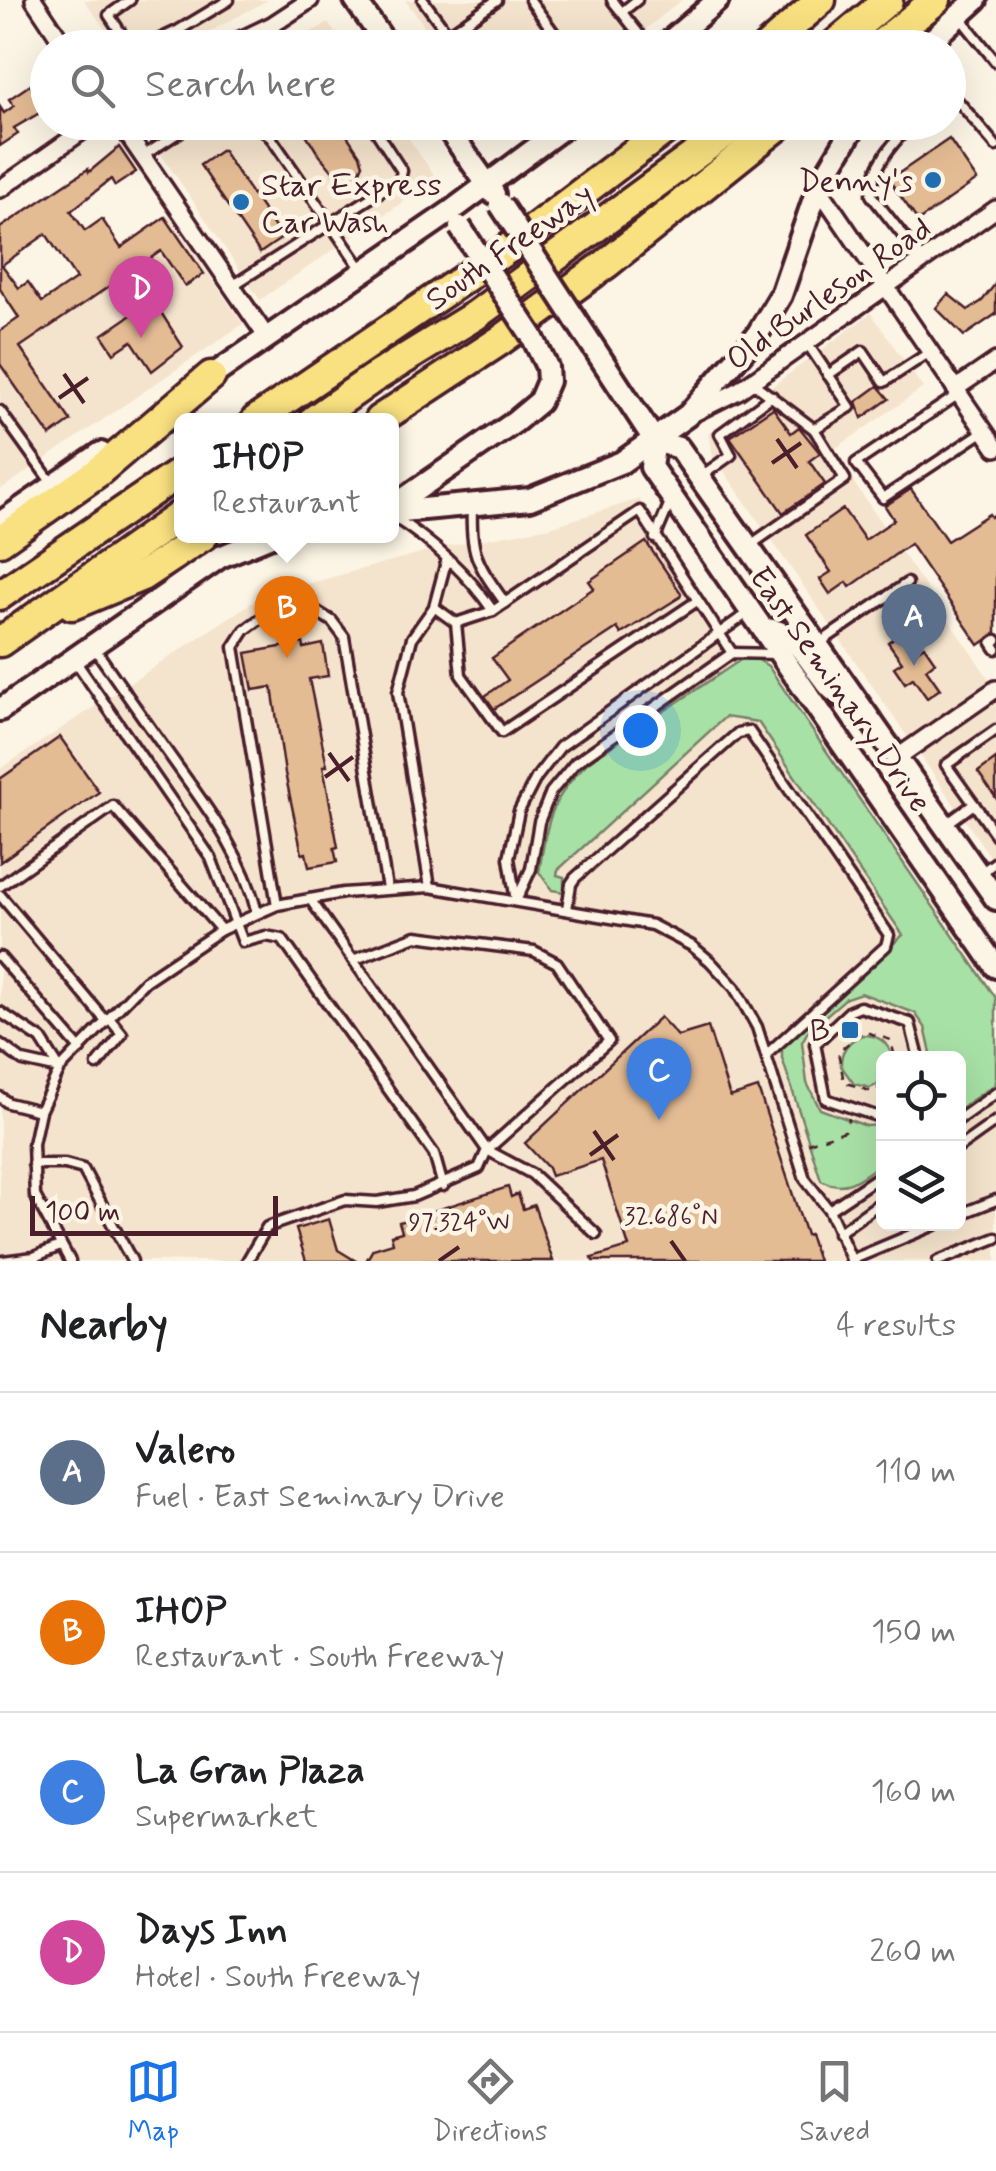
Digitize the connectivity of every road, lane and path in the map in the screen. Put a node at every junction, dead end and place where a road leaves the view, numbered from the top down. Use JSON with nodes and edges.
{"nodes":[{"id":1,"x":130,"y":0,"type":"edge"},
{"id":2,"x":229,"y":0,"type":"edge"},
{"id":3,"x":310,"y":0,"type":"edge"},
{"id":4,"x":355,"y":0,"type":"edge"},
{"id":5,"x":424,"y":0,"type":"edge"},
{"id":6,"x":496,"y":0,"type":"edge"},
{"id":7,"x":530,"y":0,"type":"edge"},
{"id":8,"x":612,"y":0,"type":"edge"},
{"id":9,"x":637,"y":0,"type":"edge"},
{"id":10,"x":718,"y":0,"type":"edge"},
{"id":11,"x":822,"y":0,"type":"edge"},
{"id":12,"x":888,"y":0,"type":"edge"},
{"id":13,"x":976,"y":0,"type":"edge"},
{"id":14,"x":39,"y":2,"type":"edge"},
{"id":15,"x":947,"y":8,"type":"edge"},
{"id":16,"x":622,"y":12,"type":"junction"},
{"id":17,"x":267,"y":27,"type":"junction"},
{"id":18,"x":55,"y":30,"type":"edge"},
{"id":19,"x":119,"y":30,"type":"edge"},
{"id":20,"x":178,"y":30,"type":"edge"},
{"id":21,"x":261,"y":30,"type":"edge"},
{"id":22,"x":269,"y":30,"type":"edge"},
{"id":23,"x":375,"y":30,"type":"edge"},
{"id":24,"x":445,"y":30,"type":"edge"},
{"id":25,"x":454,"y":30,"type":"edge"},
{"id":26,"x":552,"y":30,"type":"edge"},
{"id":27,"x":636,"y":30,"type":"edge"},
{"id":28,"x":683,"y":30,"type":"edge"},
{"id":29,"x":787,"y":30,"type":"edge"},
{"id":30,"x":853,"y":30,"type":"edge"},
{"id":31,"x":908,"y":30,"type":"edge"},
{"id":32,"x":934,"y":30,"type":"edge"},
{"id":33,"x":996,"y":62,"type":"edge"},
{"id":34,"x":966,"y":110,"type":"edge"},
{"id":35,"x":68,"y":140,"type":"edge"},
{"id":36,"x":131,"y":140,"type":"edge"},
{"id":37,"x":167,"y":140,"type":"edge"},
{"id":38,"x":273,"y":140,"type":"edge"},
{"id":39,"x":382,"y":140,"type":"edge"},
{"id":40,"x":456,"y":140,"type":"edge"},
{"id":41,"x":462,"y":140,"type":"edge"},
{"id":42,"x":547,"y":140,"type":"edge"},
{"id":43,"x":651,"y":140,"type":"edge"},
{"id":44,"x":715,"y":140,"type":"edge"},
{"id":45,"x":760,"y":140,"type":"edge"},
{"id":46,"x":846,"y":140,"type":"edge"},
{"id":47,"x":895,"y":140,"type":"edge"},
{"id":48,"x":458,"y":143,"type":"junction"},
{"id":49,"x":996,"y":146,"type":"edge"},
{"id":50,"x":142,"y":156,"type":"junction"},
{"id":51,"x":488,"y":184,"type":"junction"},
{"id":52,"x":818,"y":187,"type":"junction"},
{"id":53,"x":0,"y":188,"type":"edge"},
{"id":54,"x":996,"y":208,"type":"edge"},
{"id":55,"x":455,"y":220,"type":"junction"},
{"id":56,"x":330,"y":224,"type":"junction"},
{"id":57,"x":923,"y":261,"type":"junction"},
{"id":58,"x":363,"y":271,"type":"junction"},
{"id":59,"x":232,"y":286,"type":"junction"},
{"id":60,"x":886,"y":288,"type":"junction"},
{"id":61,"x":266,"y":336,"type":"junction"},
{"id":62,"x":807,"y":343,"type":"junction"},
{"id":63,"x":930,"y":352,"type":"junction"},
{"id":64,"x":996,"y":361,"type":"edge"},
{"id":65,"x":828,"y":375,"type":"junction"},
{"id":66,"x":211,"y":376,"type":"junction"},
{"id":67,"x":751,"y":382,"type":"junction"},
{"id":68,"x":957,"y":391,"type":"junction"},
{"id":69,"x":772,"y":396,"type":"junction"},
{"id":70,"x":0,"y":411,"type":"edge"},
{"id":71,"x":266,"y":413,"type":"edge"},
{"id":72,"x":324,"y":413,"type":"edge"},
{"id":73,"x":390,"y":413,"type":"edge"},
{"id":74,"x":688,"y":416,"type":"junction"},
{"id":75,"x":814,"y":429,"type":"junction"},
{"id":76,"x":984,"y":431,"type":"junction"},
{"id":77,"x":655,"y":441,"type":"junction"},
{"id":78,"x":996,"y":448,"type":"edge"},
{"id":79,"x":174,"y":476,"type":"edge"},
{"id":80,"x":700,"y":477,"type":"junction"},
{"id":81,"x":54,"y":486,"type":"junction"},
{"id":82,"x":672,"y":499,"type":"junction"},
{"id":83,"x":472,"y":505,"type":"junction"},
{"id":84,"x":399,"y":507,"type":"edge"},
{"id":85,"x":399,"y":511,"type":"edge"},
{"id":86,"x":399,"y":517,"type":"edge"},
{"id":87,"x":174,"y":520,"type":"edge"},
{"id":88,"x":0,"y":523,"type":"edge"},
{"id":89,"x":655,"y":538,"type":"junction"},
{"id":90,"x":0,"y":541,"type":"edge"},
{"id":91,"x":193,"y":543,"type":"edge"},
{"id":92,"x":253,"y":543,"type":"edge"},
{"id":93,"x":749,"y":546,"type":"junction"},
{"id":94,"x":447,"y":558,"type":"junction"},
{"id":95,"x":907,"y":582,"type":"dead end"},
{"id":96,"x":0,"y":595,"type":"edge"},
{"id":97,"x":697,"y":601,"type":"junction"},
{"id":98,"x":505,"y":603,"type":"junction"},
{"id":99,"x":434,"y":607,"type":"junction"},
{"id":100,"x":493,"y":611,"type":"junction"},
{"id":101,"x":750,"y":611,"type":"junction"},
{"id":102,"x":456,"y":623,"type":"junction"},
{"id":103,"x":25,"y":624,"type":"junction"},
{"id":104,"x":763,"y":629,"type":"junction"},
{"id":105,"x":718,"y":632,"type":"junction"},
{"id":106,"x":996,"y":640,"type":"edge"},
{"id":107,"x":0,"y":642,"type":"edge"},
{"id":108,"x":818,"y":644,"type":"junction"},
{"id":109,"x":92,"y":645,"type":"junction"},
{"id":110,"x":996,"y":649,"type":"edge"},
{"id":111,"x":732,"y":653,"type":"junction"},
{"id":112,"x":780,"y":654,"type":"junction"},
{"id":113,"x":74,"y":658,"type":"junction"},
{"id":114,"x":993,"y":697,"type":"edge"},
{"id":115,"x":0,"y":710,"type":"edge"},
{"id":116,"x":865,"y":710,"type":"junction"},
{"id":117,"x":996,"y":730,"type":"edge"},
{"id":118,"x":898,"y":756,"type":"junction"},
{"id":119,"x":974,"y":804,"type":"junction"},
{"id":120,"x":945,"y":825,"type":"junction"},
{"id":121,"x":996,"y":835,"type":"edge"},
{"id":122,"x":987,"y":868,"type":"edge"},
{"id":123,"x":0,"y":886,"type":"edge"},
{"id":124,"x":430,"y":887,"type":"junction"},
{"id":125,"x":387,"y":888,"type":"junction"},
{"id":126,"x":0,"y":895,"type":"edge"},
{"id":127,"x":310,"y":899,"type":"junction"},
{"id":128,"x":996,"y":899,"type":"edge"},
{"id":129,"x":516,"y":900,"type":"junction"},
{"id":130,"x":277,"y":905,"type":"junction"},
{"id":131,"x":567,"y":909,"type":"junction"},
{"id":132,"x":257,"y":913,"type":"junction"},
{"id":133,"x":236,"y":922,"type":"junction"},
{"id":134,"x":221,"y":930,"type":"junction"},
{"id":135,"x":0,"y":956,"type":"edge"},
{"id":136,"x":353,"y":960,"type":"junction"},
{"id":137,"x":996,"y":967,"type":"edge"},
{"id":138,"x":0,"y":1012,"type":"edge"},
{"id":139,"x":108,"y":1020,"type":"junction"},
{"id":140,"x":0,"y":1044,"type":"edge"},
{"id":141,"x":80,"y":1049,"type":"junction"},
{"id":142,"x":893,"y":1051,"type":"edge"},
{"id":143,"x":917,"y":1051,"type":"edge"},
{"id":144,"x":767,"y":1054,"type":"junction"},
{"id":145,"x":97,"y":1065,"type":"dead end"},
{"id":146,"x":60,"y":1069,"type":"junction"},
{"id":147,"x":858,"y":1088,"type":"junction"},
{"id":148,"x":876,"y":1091,"type":"edge"},
{"id":149,"x":996,"y":1093,"type":"edge"},
{"id":150,"x":0,"y":1096,"type":"edge"},
{"id":151,"x":852,"y":1108,"type":"junction"},
{"id":152,"x":40,"y":1111,"type":"junction"},
{"id":153,"x":966,"y":1114,"type":"edge"},
{"id":154,"x":876,"y":1116,"type":"edge"},
{"id":155,"x":996,"y":1122,"type":"edge"},
{"id":156,"x":966,"y":1143,"type":"edge"},
{"id":157,"x":795,"y":1148,"type":"junction"},
{"id":158,"x":487,"y":1150,"type":"junction"},
{"id":159,"x":33,"y":1164,"type":"junction"},
{"id":160,"x":876,"y":1178,"type":"edge"},
{"id":161,"x":443,"y":1186,"type":"junction"},
{"id":162,"x":996,"y":1200,"type":"edge"},
{"id":163,"x":876,"y":1206,"type":"edge"},
{"id":164,"x":829,"y":1210,"type":"junction"},
{"id":165,"x":966,"y":1212,"type":"edge"},
{"id":166,"x":920,"y":1231,"type":"edge"},
{"id":167,"x":838,"y":1233,"type":"junction"},
{"id":168,"x":596,"y":1234,"type":"dead end"},
{"id":169,"x":996,"y":1238,"type":"edge"},
{"id":170,"x":60,"y":1246,"type":"junction"},
{"id":171,"x":851,"y":1260,"type":"edge"},
{"id":172,"x":3,"y":1261,"type":"edge"},
{"id":173,"x":70,"y":1261,"type":"edge"},
{"id":174,"x":132,"y":1261,"type":"edge"},
{"id":175,"x":248,"y":1261,"type":"edge"},
{"id":176,"x":938,"y":1261,"type":"edge"}],
"edges":[{"from":1,"to":19,"type":"lane"},
{"from":2,"to":20,"type":"lane"},
{"from":3,"to":17,"type":"street"},
{"from":4,"to":23,"type":"main road"},
{"from":5,"to":24,"type":"lane"},
{"from":6,"to":25,"type":"lane"},
{"from":7,"to":26,"type":"lane"},
{"from":8,"to":16,"type":"lane"},
{"from":9,"to":16,"type":"lane"},
{"from":10,"to":28,"type":"main road"},
{"from":11,"to":29,"type":"highway"},
{"from":12,"to":30,"type":"highway"},
{"from":13,"to":15,"type":"main road"},
{"from":14,"to":18,"type":"street"},
{"from":15,"to":31,"type":"highway"},
{"from":15,"to":32,"type":"main road"},
{"from":15,"to":33,"type":"lane"},
{"from":16,"to":27,"type":"lane"},
{"from":17,"to":21,"type":"street"},
{"from":17,"to":22,"type":"lane"},
{"from":34,"to":49,"type":"lane"},
{"from":35,"to":53,"type":"street"},
{"from":36,"to":50,"type":"street"},
{"from":37,"to":50,"type":"lane"},
{"from":38,"to":56,"type":"lane"},
{"from":39,"to":56,"type":"lane"},
{"from":40,"to":48,"type":"main road","name":"East Seminary Drive"},
{"from":41,"to":48,"type":"lane"},
{"from":42,"to":51,"type":"main road","name":"South Freeway"},
{"from":43,"to":71,"type":"highway","name":"South Freeway"},
{"from":44,"to":72,"type":"highway","name":"South Freeway"},
{"from":45,"to":73,"type":"highway"},
{"from":46,"to":52,"type":"main road"},
{"from":47,"to":57,"type":"lane"},
{"from":48,"to":51,"type":"main road","name":"East Seminary Drive"},
{"from":50,"to":59,"type":"street"},
{"from":51,"to":55,"type":"main road","name":"South Freeway"},
{"from":51,"to":77,"type":"main road","name":"East Seminary Drive","bridge":true},
{"from":52,"to":60,"type":"street"},
{"from":52,"to":74,"type":"main road"},
{"from":54,"to":57,"type":"street","name":"Old Burleson Road"},
{"from":55,"to":58,"type":"main road","name":"South Freeway"},
{"from":55,"to":84,"type":"main road","bridge":true},
{"from":56,"to":58,"type":"lane"},
{"from":56,"to":59,"type":"lane"},
{"from":57,"to":60,"type":"street","name":"Old Burleson Road"},
{"from":58,"to":61,"type":"main road","name":"South Freeway"},
{"from":59,"to":61,"type":"street"},
{"from":60,"to":62,"type":"street","name":"Old Burleson Road"},
{"from":60,"to":63,"type":"street"},
{"from":61,"to":66,"type":"main road","name":"South Freeway"},
{"from":62,"to":65,"type":"lane"},
{"from":62,"to":67,"type":"street","name":"Old Burleson Road"},
{"from":63,"to":65,"type":"lane"},
{"from":63,"to":68,"type":"street"},
{"from":64,"to":68,"type":"street"},
{"from":65,"to":75,"type":"lane"},
{"from":66,"to":81,"type":"main road","name":"South Freeway"},
{"from":66,"to":90,"type":"highway"},
{"from":67,"to":69,"type":"lane"},
{"from":67,"to":74,"type":"street","name":"Old Burleson Road"},
{"from":68,"to":76,"type":"street"},
{"from":68,"to":76,"type":"lane"},
{"from":69,"to":75,"type":"lane"},
{"from":69,"to":80,"type":"lane"},
{"from":70,"to":81,"type":"lane"},
{"from":74,"to":77,"type":"main road"},
{"from":75,"to":93,"type":"lane"},
{"from":76,"to":78,"type":"street"},
{"from":77,"to":80,"type":"main road","name":"East Seminary Drive"},
{"from":77,"to":82,"type":"main road","name":"East Seminary Drive"},
{"from":77,"to":83,"type":"main road"},
{"from":79,"to":96,"type":"highway"},
{"from":80,"to":93,"type":"main road","name":"East Seminary Drive"},
{"from":81,"to":88,"type":"main road","name":"South Freeway"},
{"from":82,"to":89,"type":"lane"},
{"from":82,"to":101,"type":"main road","name":"East Seminary Drive"},
{"from":83,"to":85,"type":"main road"},
{"from":83,"to":98,"type":"lane"},
{"from":86,"to":94,"type":"lane"},
{"from":87,"to":103,"type":"highway"},
{"from":89,"to":97,"type":"lane"},
{"from":89,"to":98,"type":"lane"},
{"from":91,"to":103,"type":"highway"},
{"from":92,"to":109,"type":"main road"},
{"from":93,"to":108,"type":"main road","name":"East Seminary Drive"},
{"from":94,"to":99,"type":"lane"},
{"from":94,"to":100,"type":"lane"},
{"from":95,"to":108,"type":"lane"},
{"from":97,"to":102,"type":"lane"},
{"from":97,"to":105,"type":"lane"},
{"from":98,"to":100,"type":"lane"},
{"from":99,"to":102,"type":"lane"},
{"from":99,"to":124,"type":"lane"},
{"from":100,"to":102,"type":"lane"},
{"from":101,"to":104,"type":"main road","name":"East Seminary Drive"},
{"from":101,"to":105,"type":"lane"},
{"from":103,"to":107,"type":"highway"},
{"from":104,"to":112,"type":"main road","name":"East Seminary Drive"},
{"from":104,"to":116,"type":"main road"},
{"from":105,"to":111,"type":"lane"},
{"from":105,"to":129,"type":"lane"},
{"from":106,"to":110,"type":"lane"},
{"from":108,"to":116,"type":"main road","name":"East Seminary Drive"},
{"from":109,"to":113,"type":"main road"},
{"from":109,"to":132,"type":"lane"},
{"from":111,"to":112,"type":"lane"},
{"from":111,"to":129,"type":"lane"},
{"from":112,"to":137,"type":"main road","name":"East Seminary Drive"},
{"from":113,"to":115,"type":"main road"},
{"from":113,"to":133,"type":"lane"},
{"from":114,"to":118,"type":"street"},
{"from":116,"to":118,"type":"main road","name":"East Seminary Drive"},
{"from":117,"to":119,"type":"lane"},
{"from":118,"to":120,"type":"main road","name":"East Seminary Drive"},
{"from":119,"to":120,"type":"lane"},
{"from":119,"to":121,"type":"lane"},
{"from":120,"to":122,"type":"main road","name":"East Seminary Drive"},
{"from":122,"to":128,"type":"main road","name":"East Seminary Drive"},
{"from":123,"to":134,"type":"lane"},
{"from":124,"to":125,"type":"lane"},
{"from":124,"to":129,"type":"lane"},
{"from":125,"to":127,"type":"lane"},
{"from":125,"to":130,"type":"lane"},
{"from":126,"to":139,"type":"lane"},
{"from":127,"to":130,"type":"lane"},
{"from":127,"to":136,"type":"lane"},
{"from":129,"to":131,"type":"lane"},
{"from":130,"to":132,"type":"lane"},
{"from":131,"to":144,"type":"lane"},
{"from":131,"to":144,"type":"lane"},
{"from":132,"to":133,"type":"lane"},
{"from":133,"to":134,"type":"lane"},
{"from":133,"to":161,"type":"lane"},
{"from":134,"to":139,"type":"lane"},
{"from":135,"to":141,"type":"lane"},
{"from":136,"to":158,"type":"lane"},
{"from":136,"to":158,"type":"lane"},
{"from":138,"to":146,"type":"lane"},
{"from":139,"to":141,"type":"lane"},
{"from":139,"to":145,"type":"lane"},
{"from":140,"to":146,"type":"lane"},
{"from":141,"to":146,"type":"lane"},
{"from":142,"to":147,"type":"path"},
{"from":143,"to":151,"type":"lane"},
{"from":144,"to":157,"type":"lane"},
{"from":146,"to":152,"type":"lane"},
{"from":147,"to":148,"type":"path"},
{"from":147,"to":151,"type":"path"},
{"from":149,"to":153,"type":"lane"},
{"from":150,"to":152,"type":"lane"},
{"from":151,"to":154,"type":"lane"},
{"from":151,"to":157,"type":"path"},
{"from":152,"to":159,"type":"lane"},
{"from":155,"to":156,"type":"lane"},
{"from":157,"to":164,"type":"lane"},
{"from":158,"to":161,"type":"lane"},
{"from":158,"to":168,"type":"lane"},
{"from":159,"to":170,"type":"lane"},
{"from":159,"to":174,"type":"lane"},
{"from":160,"to":164,"type":"lane"},
{"from":161,"to":175,"type":"lane"},
{"from":162,"to":165,"type":"lane"},
{"from":163,"to":167,"type":"lane"},
{"from":164,"to":167,"type":"lane"},
{"from":166,"to":171,"type":"lane"},
{"from":167,"to":171,"type":"lane"},
{"from":169,"to":176,"type":"lane"},
{"from":170,"to":172,"type":"lane"},
{"from":170,"to":173,"type":"lane"}]}
